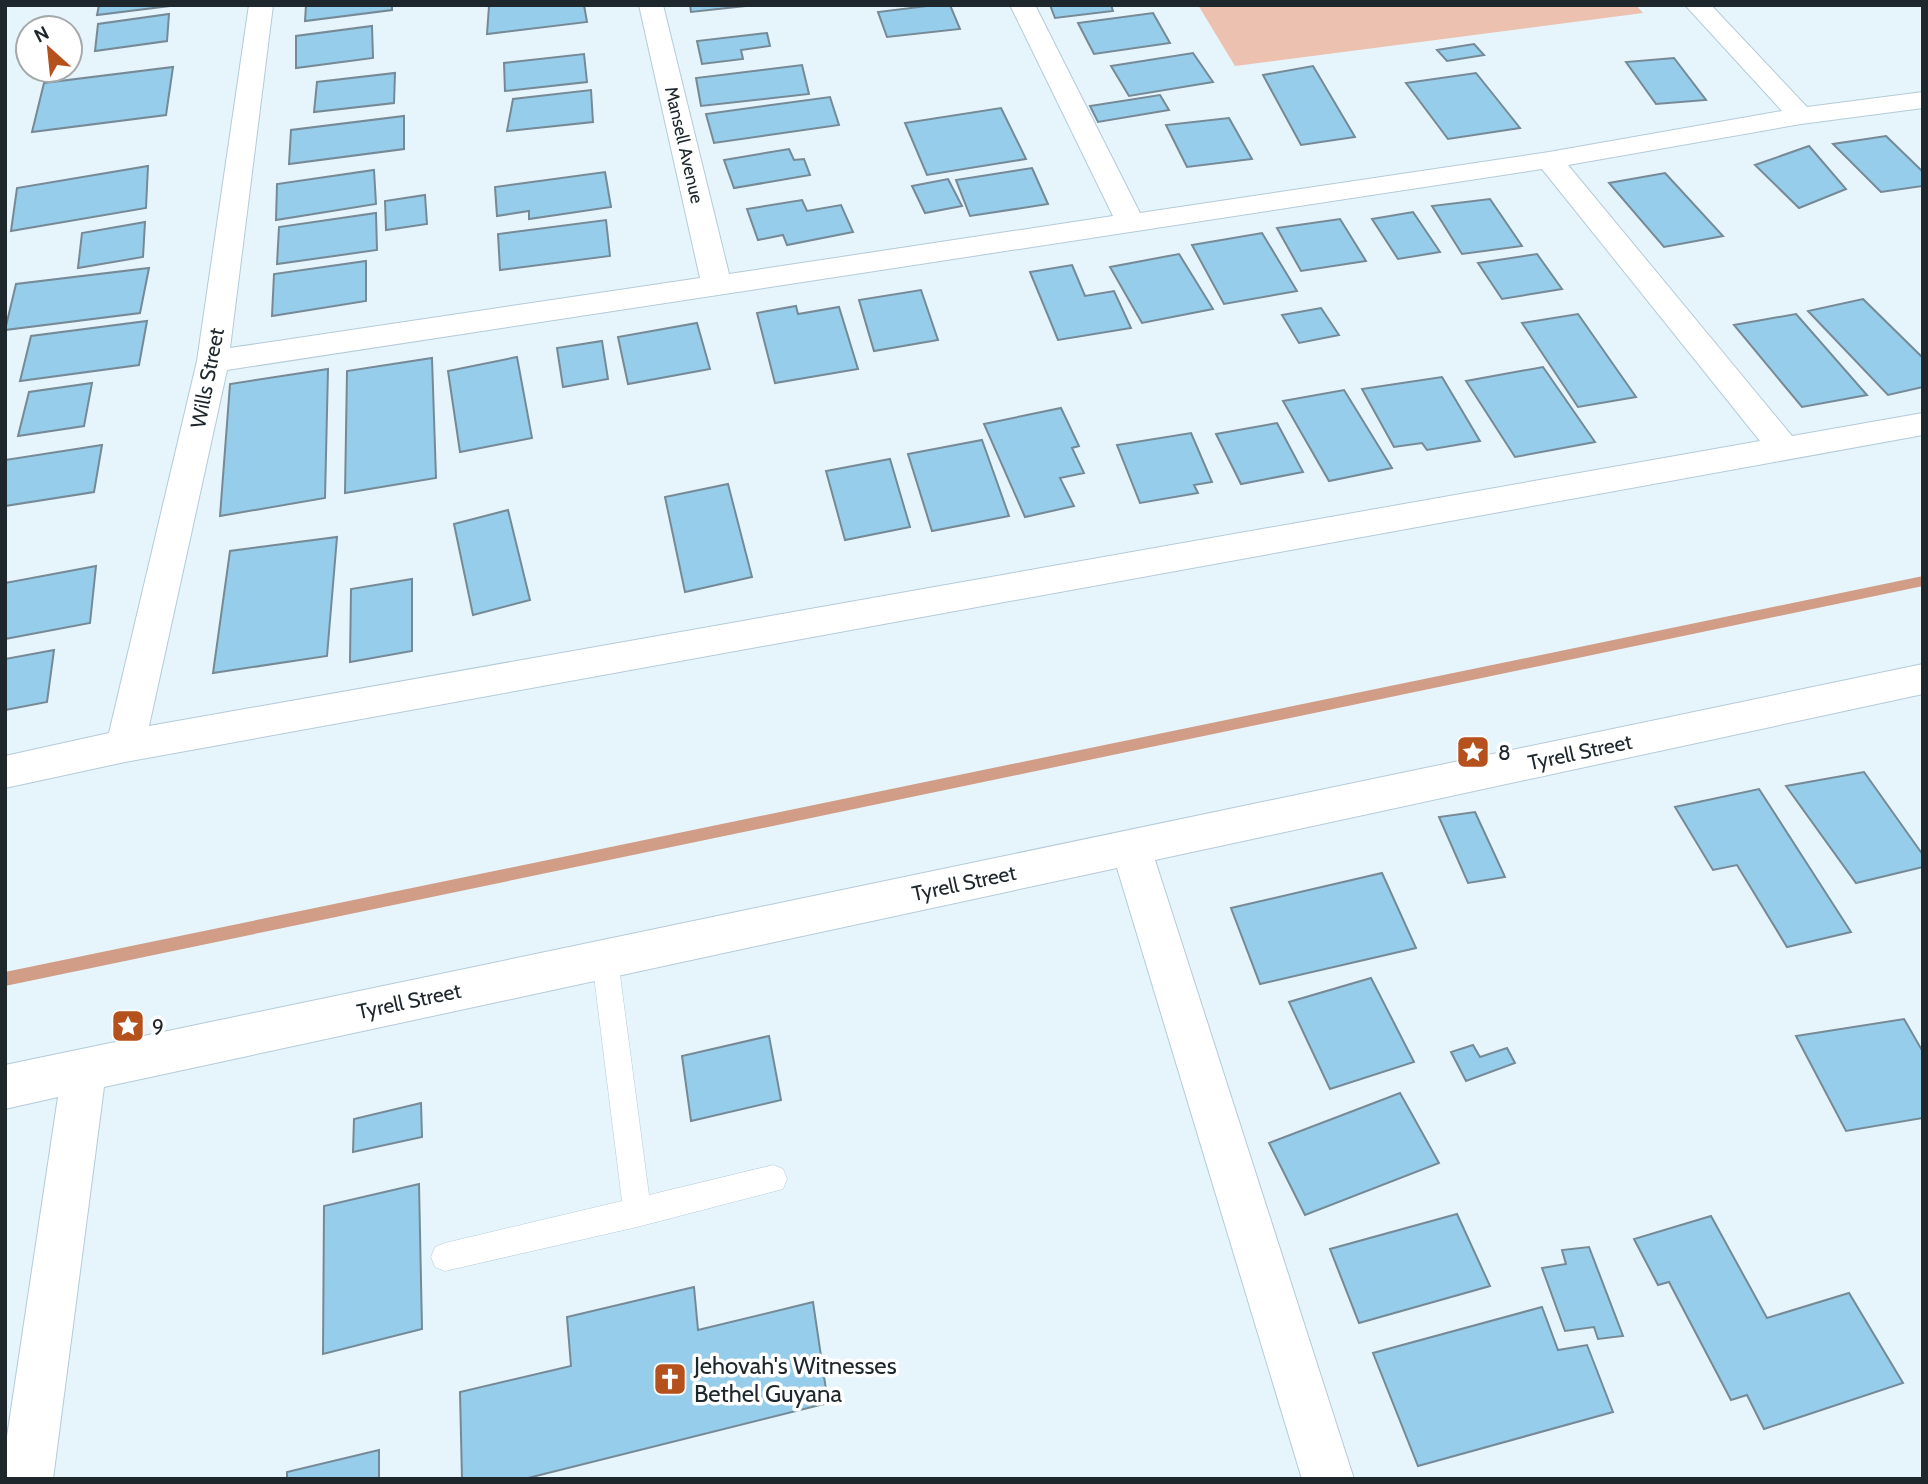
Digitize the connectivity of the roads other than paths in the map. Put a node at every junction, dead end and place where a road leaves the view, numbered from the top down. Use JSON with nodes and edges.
{"nodes":[{"id":1,"x":261,"y":5,"type":"edge"},
{"id":2,"x":651,"y":5,"type":"edge"},
{"id":3,"x":1022,"y":5,"type":"edge"},
{"id":4,"x":1696,"y":5,"type":"edge"},
{"id":5,"x":1923,"y":100,"type":"edge"},
{"id":6,"x":1801,"y":116,"type":"junction"},
{"id":7,"x":1549,"y":160,"type":"junction"},
{"id":8,"x":1130,"y":221,"type":"junction"},
{"id":9,"x":717,"y":285,"type":"junction"},
{"id":10,"x":213,"y":361,"type":"junction"},
{"id":11,"x":1923,"y":424,"type":"edge"},
{"id":12,"x":1785,"y":450,"type":"junction"},
{"id":13,"x":1923,"y":679,"type":"edge"},
{"id":14,"x":125,"y":746,"type":"junction"},
{"id":15,"x":5,"y":772,"type":"edge"},
{"id":16,"x":1131,"y":847,"type":"junction"},
{"id":17,"x":605,"y":960,"type":"junction"},
{"id":18,"x":84,"y":1070,"type":"junction"},
{"id":19,"x":5,"y":1087,"type":"edge"},
{"id":20,"x":773,"y":1179,"type":"dead end"},
{"id":21,"x":637,"y":1213,"type":"junction"},
{"id":22,"x":445,"y":1257,"type":"dead end"},
{"id":23,"x":27,"y":1479,"type":"edge"},
{"id":24,"x":1328,"y":1479,"type":"edge"}],
"edges":[{"from":1,"to":10,"type":"street","name":"Wills Street"},
{"from":2,"to":9,"type":"street","name":"Mansell Avenue"},
{"from":3,"to":8,"type":"street"},
{"from":4,"to":6,"type":"street"},
{"from":5,"to":6,"type":"street"},
{"from":6,"to":7,"type":"street"},
{"from":7,"to":8,"type":"street"},
{"from":7,"to":12,"type":"street"},
{"from":8,"to":9,"type":"street"},
{"from":9,"to":10,"type":"street"},
{"from":10,"to":14,"type":"street","name":"Wills Street"},
{"from":11,"to":12,"type":"street"},
{"from":12,"to":14,"type":"street"},
{"from":13,"to":16,"type":"street","name":"Tyrell Street"},
{"from":14,"to":15,"type":"street"},
{"from":16,"to":17,"type":"street","name":"Tyrell Street"},
{"from":16,"to":24,"type":"street"},
{"from":17,"to":18,"type":"street","name":"Tyrell Street"},
{"from":17,"to":21,"type":"lane"},
{"from":18,"to":19,"type":"street","name":"Tyrell Street"},
{"from":18,"to":23,"type":"street"},
{"from":20,"to":21,"type":"lane"},
{"from":21,"to":22,"type":"lane"}]}
